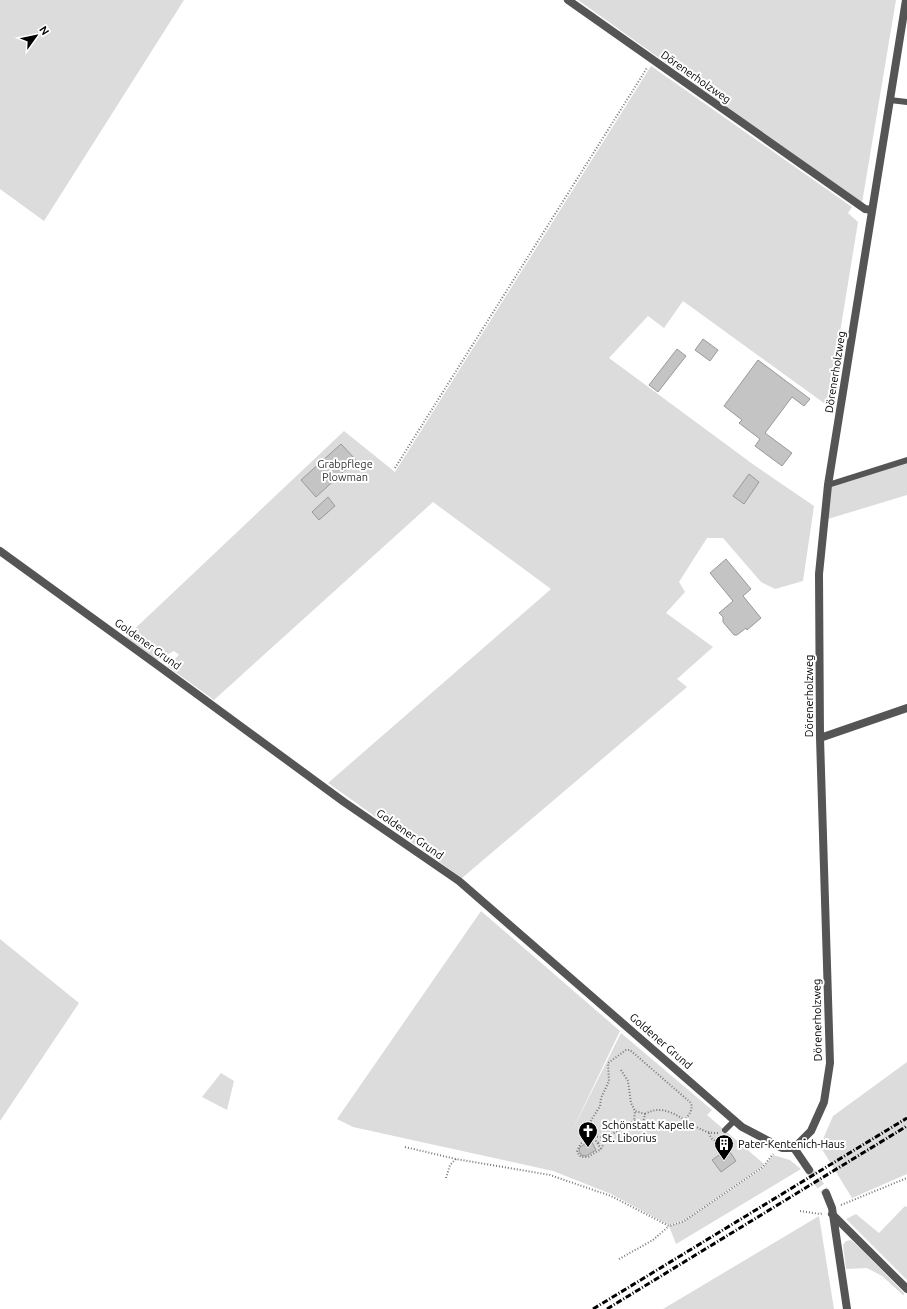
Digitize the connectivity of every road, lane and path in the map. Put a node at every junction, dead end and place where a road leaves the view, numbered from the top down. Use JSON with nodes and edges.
{"nodes":[{"id":1,"x":568,"y":0,"type":"edge"},
{"id":2,"x":906,"y":0,"type":"edge"},
{"id":3,"x":652,"y":60,"type":"junction"},
{"id":4,"x":890,"y":100,"type":"junction"},
{"id":5,"x":907,"y":102,"type":"edge"},
{"id":6,"x":872,"y":210,"type":"junction"},
{"id":7,"x":907,"y":460,"type":"edge"},
{"id":8,"x":395,"y":468,"type":"dead end"},
{"id":9,"x":828,"y":485,"type":"junction"},
{"id":10,"x":0,"y":551,"type":"edge"},
{"id":11,"x":907,"y":708,"type":"edge"},
{"id":12,"x":820,"y":738,"type":"junction"},
{"id":13,"x":621,"y":1070,"type":"dead end"},
{"id":14,"x":635,"y":1111,"type":"junction"},
{"id":15,"x":646,"y":1114,"type":"junction"},
{"id":16,"x":685,"y":1120,"type":"junction"},
{"id":17,"x":735,"y":1120,"type":"junction"},
{"id":18,"x":634,"y":1121,"type":"junction"},
{"id":19,"x":725,"y":1130,"type":"joint"},
{"id":20,"x":708,"y":1132,"type":"junction"},
{"id":21,"x":593,"y":1136,"type":"junction"},
{"id":22,"x":607,"y":1137,"type":"junction"},
{"id":23,"x":598,"y":1143,"type":"junction"},
{"id":24,"x":778,"y":1146,"type":"junction"},
{"id":25,"x":405,"y":1147,"type":"dead end"},
{"id":26,"x":794,"y":1148,"type":"junction"},
{"id":27,"x":601,"y":1149,"type":"junction"},
{"id":28,"x":727,"y":1150,"type":"dead end"},
{"id":29,"x":456,"y":1159,"type":"junction"},
{"id":30,"x":810,"y":1170,"type":"tunnel mouth"},
{"id":31,"x":446,"y":1178,"type":"dead end"},
{"id":32,"x":907,"y":1178,"type":"edge"},
{"id":33,"x":826,"y":1193,"type":"tunnel mouth"},
{"id":34,"x":800,"y":1211,"type":"dead end"},
{"id":35,"x":832,"y":1211,"type":"junction"},
{"id":36,"x":820,"y":1214,"type":"dead end"},
{"id":37,"x":669,"y":1226,"type":"junction"},
{"id":38,"x":619,"y":1259,"type":"dead end"},
{"id":39,"x":907,"y":1289,"type":"edge"},
{"id":40,"x":847,"y":1309,"type":"edge"}],
"edges":[{"from":1,"to":3,"type":"street","name":"Dörenerholzweg"},
{"from":2,"to":4,"type":"street","name":"Dörenerholzweg"},
{"from":3,"to":6,"type":"street","name":"Dörenerholzweg"},
{"from":3,"to":8,"type":"path"},
{"from":4,"to":5,"type":"lane"},
{"from":4,"to":6,"type":"street","name":"Dörenerholzweg"},
{"from":6,"to":9,"type":"street","name":"Dörenerholzweg"},
{"from":7,"to":9,"type":"lane"},
{"from":9,"to":12,"type":"street","name":"Dörenerholzweg"},
{"from":10,"to":17,"type":"street","name":"Goldener Grund"},
{"from":11,"to":12,"type":"street"},
{"from":12,"to":26,"type":"street","name":"Dörenerholzweg"},
{"from":13,"to":14,"type":"path"},
{"from":14,"to":15,"type":"path"},
{"from":14,"to":18,"type":"path"},
{"from":15,"to":16,"type":"path"},
{"from":15,"to":18,"type":"path"},
{"from":16,"to":20,"type":"path"},
{"from":16,"to":21,"type":"path"},
{"from":17,"to":19,"type":"lane"},
{"from":17,"to":24,"type":"street","name":"Goldener Grund"},
{"from":18,"to":22,"type":"path"},
{"from":19,"to":20,"type":"path"},
{"from":20,"to":28,"type":"path"},
{"from":21,"to":22,"type":"path"},
{"from":21,"to":23,"type":"path"},
{"from":21,"to":27,"type":"path"},
{"from":22,"to":23,"type":"path"},
{"from":22,"to":27,"type":"path"},
{"from":23,"to":27,"type":"path"},
{"from":24,"to":26,"type":"street","name":"Goldener Grund"},
{"from":24,"to":37,"type":"path"},
{"from":25,"to":29,"type":"path"},
{"from":26,"to":30,"type":"street"},
{"from":29,"to":31,"type":"path"},
{"from":29,"to":37,"type":"path"},
{"from":32,"to":35,"type":"path"},
{"from":33,"to":35,"type":"street"},
{"from":34,"to":36,"type":"path"},
{"from":35,"to":39,"type":"street"},
{"from":35,"to":40,"type":"street"},
{"from":37,"to":38,"type":"path"}]}
